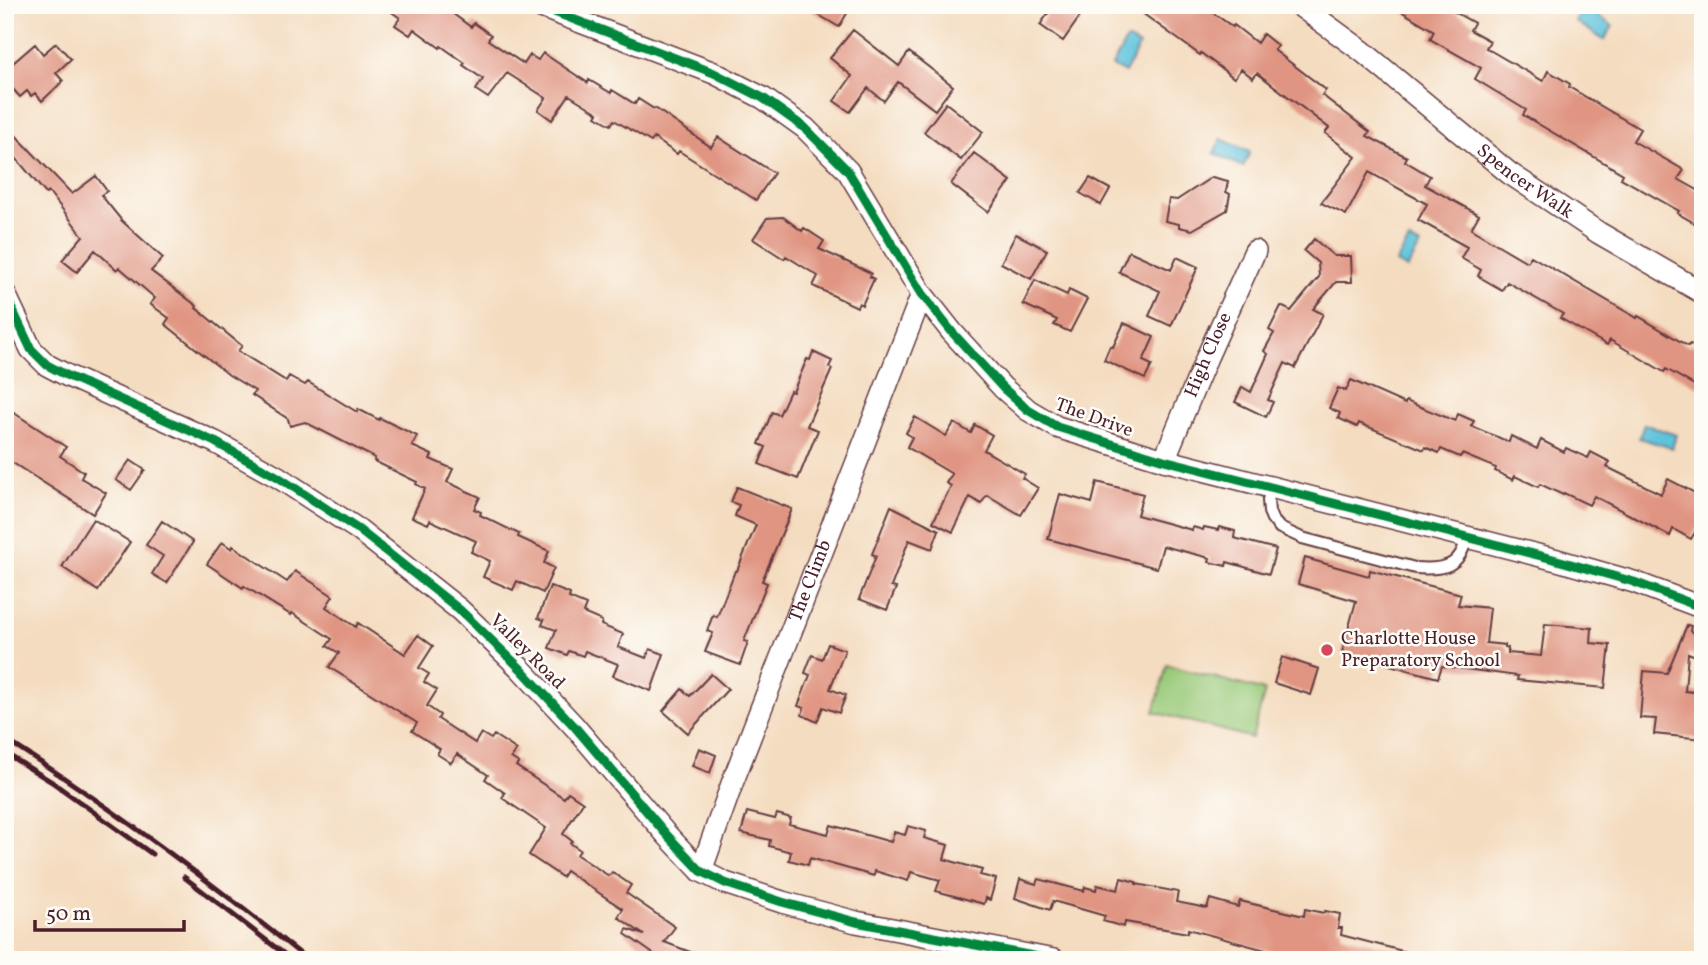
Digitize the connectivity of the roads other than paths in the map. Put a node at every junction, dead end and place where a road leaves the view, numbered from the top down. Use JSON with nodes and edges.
{"nodes":[{"id":1,"x":536,"y":5,"type":"edge"},
{"id":2,"x":1299,"y":5,"type":"edge"},
{"id":3,"x":1255,"y":251,"type":"dead end"},
{"id":4,"x":1703,"y":293,"type":"edge"},
{"id":5,"x":5,"y":294,"type":"edge"},
{"id":6,"x":922,"y":294,"type":"junction"},
{"id":7,"x":1164,"y":460,"type":"junction"},
{"id":8,"x":1271,"y":486,"type":"junction"},
{"id":9,"x":1467,"y":537,"type":"junction"},
{"id":10,"x":1703,"y":608,"type":"edge"},
{"id":11,"x":701,"y":871,"type":"junction"},
{"id":12,"x":1054,"y":960,"type":"edge"}],
"edges":[{"from":1,"to":6,"type":"street","name":"The Drive"},
{"from":2,"to":4,"type":"street","name":"Spencer Walk"},
{"from":3,"to":7,"type":"street","name":"High Close"},
{"from":5,"to":11,"type":"street","name":"Valley Road"},
{"from":6,"to":7,"type":"street","name":"The Drive"},
{"from":6,"to":11,"type":"street","name":"The Climb"},
{"from":7,"to":8,"type":"street","name":"The Drive"},
{"from":8,"to":9,"type":"street","name":"The Drive"},
{"from":8,"to":9,"type":"lane"},
{"from":9,"to":10,"type":"street","name":"The Drive"},
{"from":11,"to":12,"type":"street","name":"Valley Road"}]}
